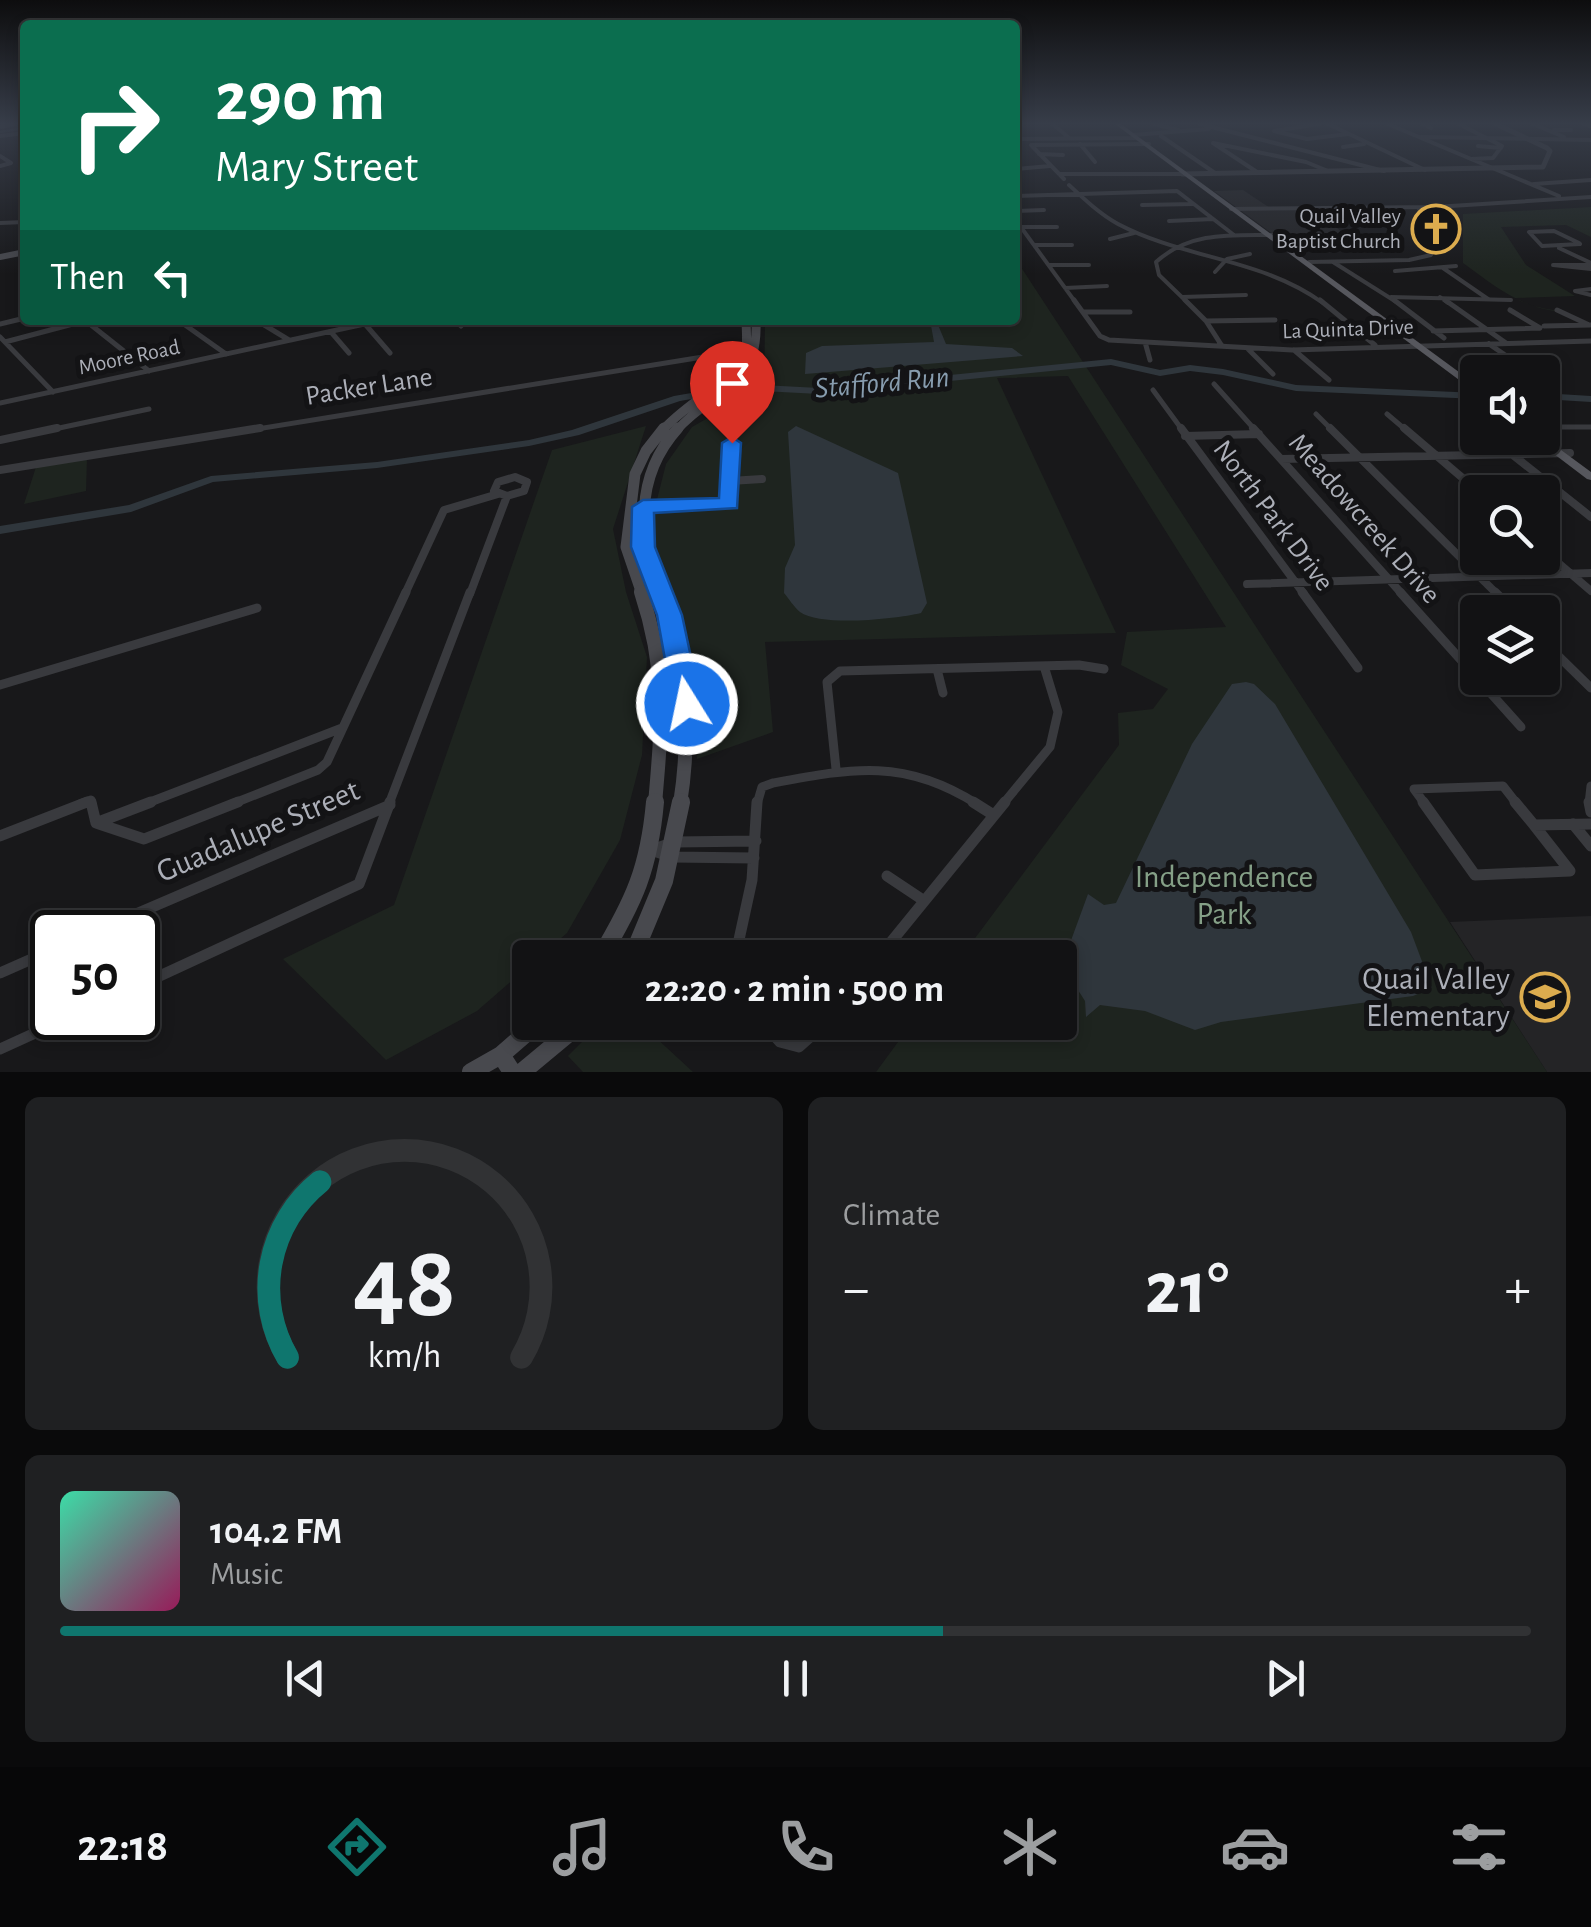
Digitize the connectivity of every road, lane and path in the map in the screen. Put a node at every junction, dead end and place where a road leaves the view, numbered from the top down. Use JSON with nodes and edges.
{"nodes":[{"id":1,"x":1059,"y":174,"type":"edge"},
{"id":2,"x":1159,"y":174,"type":"edge"},
{"id":3,"x":1186,"y":174,"type":"edge"},
{"id":4,"x":1208,"y":174,"type":"edge"},
{"id":5,"x":1502,"y":174,"type":"edge"},
{"id":6,"x":1190,"y":177,"type":"junction"},
{"id":7,"x":1064,"y":180,"type":"dead end"},
{"id":8,"x":1591,"y":180,"type":"edge"},
{"id":9,"x":1528,"y":184,"type":"junction"},
{"id":10,"x":1514,"y":185,"type":"dead end"},
{"id":11,"x":1070,"y":186,"type":"dead end"},
{"id":12,"x":1076,"y":193,"type":"junction"},
{"id":13,"x":1020,"y":196,"type":"edge"},
{"id":14,"x":1566,"y":198,"type":"junction"},
{"id":15,"x":1591,"y":198,"type":"edge"},
{"id":16,"x":1194,"y":204,"type":"junction"},
{"id":17,"x":1142,"y":205,"type":"dead end"},
{"id":18,"x":1415,"y":208,"type":"junction"},
{"id":19,"x":1233,"y":209,"type":"junction"},
{"id":20,"x":1044,"y":210,"type":"dead end"},
{"id":21,"x":1020,"y":211,"type":"edge"},
{"id":22,"x":1213,"y":219,"type":"junction"},
{"id":23,"x":1169,"y":221,"type":"dead end"},
{"id":24,"x":1021,"y":227,"type":"joint"},
{"id":25,"x":1056,"y":227,"type":"dead end"},
{"id":26,"x":1134,"y":233,"type":"junction"},
{"id":27,"x":1234,"y":236,"type":"junction"},
{"id":28,"x":1268,"y":236,"type":"junction"},
{"id":29,"x":1110,"y":239,"type":"dead end"},
{"id":30,"x":1034,"y":245,"type":"junction"},
{"id":31,"x":1072,"y":245,"type":"dead end"},
{"id":32,"x":1176,"y":245,"type":"junction"},
{"id":33,"x":1560,"y":248,"type":"junction"},
{"id":34,"x":1250,"y":254,"type":"dead end"},
{"id":35,"x":1227,"y":258,"type":"junction"},
{"id":36,"x":1380,"y":261,"type":"junction"},
{"id":37,"x":1305,"y":262,"type":"junction"},
{"id":38,"x":1333,"y":262,"type":"junction"},
{"id":39,"x":1089,"y":264,"type":"dead end"},
{"id":40,"x":1049,"y":265,"type":"junction"},
{"id":41,"x":1456,"y":266,"type":"dead end"},
{"id":42,"x":1591,"y":266,"type":"edge"},
{"id":43,"x":1443,"y":268,"type":"junction"},
{"id":44,"x":1395,"y":270,"type":"junction"},
{"id":45,"x":1216,"y":272,"type":"dead end"},
{"id":46,"x":1404,"y":276,"type":"dead end"},
{"id":47,"x":1107,"y":286,"type":"dead end"},
{"id":48,"x":1066,"y":288,"type":"junction"},
{"id":49,"x":1246,"y":295,"type":"dead end"},
{"id":50,"x":1182,"y":297,"type":"junction"},
{"id":51,"x":1390,"y":297,"type":"junction"},
{"id":52,"x":1440,"y":298,"type":"junction"},
{"id":53,"x":1488,"y":299,"type":"junction"},
{"id":54,"x":1512,"y":300,"type":"dead end"},
{"id":55,"x":1510,"y":310,"type":"dead end"},
{"id":56,"x":1557,"y":310,"type":"dead end"},
{"id":57,"x":1083,"y":312,"type":"junction"},
{"id":58,"x":1130,"y":312,"type":"dead end"},
{"id":59,"x":1275,"y":320,"type":"dead end"},
{"id":60,"x":1206,"y":321,"type":"junction"},
{"id":61,"x":65,"y":325,"type":"edge"},
{"id":62,"x":93,"y":325,"type":"edge"},
{"id":63,"x":185,"y":325,"type":"edge"},
{"id":64,"x":264,"y":325,"type":"edge"},
{"id":65,"x":361,"y":325,"type":"edge"},
{"id":66,"x":366,"y":325,"type":"edge"},
{"id":67,"x":751,"y":325,"type":"edge"},
{"id":68,"x":751,"y":325,"type":"edge"},
{"id":69,"x":1590,"y":326,"type":"edge"},
{"id":70,"x":1542,"y":327,"type":"junction"},
{"id":71,"x":1488,"y":329,"type":"junction"},
{"id":72,"x":1433,"y":331,"type":"junction"},
{"id":73,"x":330,"y":332,"type":"junction"},
{"id":74,"x":1444,"y":338,"type":"dead end"},
{"id":75,"x":2,"y":339,"type":"edge"},
{"id":76,"x":289,"y":340,"type":"junction"},
{"id":77,"x":1591,"y":341,"type":"edge"},
{"id":78,"x":1145,"y":342,"type":"junction"},
{"id":79,"x":1509,"y":343,"type":"junction"},
{"id":80,"x":1488,"y":344,"type":"junction"},
{"id":81,"x":1376,"y":345,"type":"junction"},
{"id":82,"x":1416,"y":345,"type":"junction"},
{"id":83,"x":1200,"y":346,"type":"junction"},
{"id":84,"x":1222,"y":346,"type":"junction"},
{"id":85,"x":1248,"y":349,"type":"junction"},
{"id":86,"x":746,"y":350,"type":"junction"},
{"id":87,"x":1294,"y":350,"type":"junction"},
{"id":88,"x":348,"y":353,"type":"dead end"},
{"id":89,"x":390,"y":353,"type":"dead end"},
{"id":90,"x":226,"y":354,"type":"junction"},
{"id":91,"x":1504,"y":355,"type":"edge"},
{"id":92,"x":1205,"y":359,"type":"dead end"},
{"id":93,"x":1150,"y":360,"type":"dead end"},
{"id":94,"x":149,"y":371,"type":"junction"},
{"id":95,"x":1273,"y":374,"type":"dead end"},
{"id":96,"x":1460,"y":377,"type":"edge"},
{"id":97,"x":1328,"y":380,"type":"dead end"},
{"id":98,"x":1214,"y":384,"type":"dead end"},
{"id":99,"x":1152,"y":390,"type":"dead end"},
{"id":100,"x":53,"y":392,"type":"junction"},
{"id":101,"x":0,"y":404,"type":"edge"},
{"id":102,"x":733,"y":405,"type":"dead end"},
{"id":103,"x":149,"y":409,"type":"dead end"},
{"id":104,"x":1316,"y":414,"type":"dead end"},
{"id":105,"x":1387,"y":414,"type":"dead end"},
{"id":106,"x":1591,"y":428,"type":"edge"},
{"id":107,"x":1560,"y":430,"type":"edge"},
{"id":108,"x":1259,"y":434,"type":"junction"},
{"id":109,"x":1185,"y":436,"type":"junction"},
{"id":110,"x":0,"y":440,"type":"edge"},
{"id":111,"x":1560,"y":449,"type":"edge"},
{"id":112,"x":1560,"y":453,"type":"edge"},
{"id":113,"x":1565,"y":453,"type":"junction"},
{"id":114,"x":1512,"y":455,"type":"joint"},
{"id":115,"x":1437,"y":456,"type":"junction"},
{"id":116,"x":1359,"y":457,"type":"junction"},
{"id":117,"x":1281,"y":459,"type":"junction"},
{"id":118,"x":0,"y":470,"type":"edge"},
{"id":119,"x":1588,"y":470,"type":"edge"},
{"id":120,"x":1460,"y":476,"type":"edge"},
{"id":121,"x":762,"y":479,"type":"dead end"},
{"id":122,"x":730,"y":481,"type":"junction"},
{"id":123,"x":636,"y":507,"type":"junction"},
{"id":124,"x":1591,"y":517,"type":"edge"},
{"id":125,"x":1560,"y":564,"type":"edge"},
{"id":126,"x":1591,"y":573,"type":"edge"},
{"id":127,"x":1571,"y":574,"type":"junction"},
{"id":128,"x":1478,"y":576,"type":"junction"},
{"id":129,"x":1386,"y":579,"type":"junction"},
{"id":130,"x":1294,"y":582,"type":"junction"},
{"id":131,"x":1248,"y":584,"type":"dead end"},
{"id":132,"x":1591,"y":591,"type":"edge"},
{"id":133,"x":1498,"y":595,"type":"edge"},
{"id":134,"x":257,"y":608,"type":"dead end"},
{"id":135,"x":674,"y":629,"type":"junction"},
{"id":136,"x":654,"y":634,"type":"junction"},
{"id":137,"x":1560,"y":658,"type":"edge"},
{"id":138,"x":1044,"y":666,"type":"junction"},
{"id":139,"x":1104,"y":668,"type":"dead end"},
{"id":140,"x":1358,"y":668,"type":"dead end"},
{"id":141,"x":937,"y":669,"type":"junction"},
{"id":142,"x":0,"y":685,"type":"edge"},
{"id":143,"x":1591,"y":688,"type":"edge"},
{"id":144,"x":943,"y":694,"type":"dead end"},
{"id":145,"x":342,"y":728,"type":"junction"},
{"id":146,"x":1521,"y":728,"type":"dead end"},
{"id":147,"x":836,"y":769,"type":"junction"},
{"id":148,"x":1591,"y":786,"type":"edge"},
{"id":149,"x":390,"y":805,"type":"junction"},
{"id":150,"x":1591,"y":812,"type":"edge"},
{"id":151,"x":992,"y":814,"type":"junction"},
{"id":152,"x":96,"y":824,"type":"junction"},
{"id":153,"x":1573,"y":824,"type":"junction"},
{"id":154,"x":1591,"y":824,"type":"edge"},
{"id":155,"x":1534,"y":825,"type":"junction"},
{"id":156,"x":0,"y":836,"type":"edge"},
{"id":157,"x":756,"y":842,"type":"junction"},
{"id":158,"x":1591,"y":846,"type":"edge"},
{"id":159,"x":651,"y":850,"type":"junction"},
{"id":160,"x":673,"y":850,"type":"junction"},
{"id":161,"x":754,"y":858,"type":"junction"},
{"id":162,"x":887,"y":876,"type":"dead end"},
{"id":163,"x":923,"y":900,"type":"junction"},
{"id":164,"x":145,"y":910,"type":"edge"},
{"id":165,"x":611,"y":940,"type":"edge"},
{"id":166,"x":640,"y":940,"type":"edge"},
{"id":167,"x":738,"y":940,"type":"edge"},
{"id":168,"x":892,"y":940,"type":"edge"},
{"id":169,"x":30,"y":960,"type":"edge"},
{"id":170,"x":0,"y":973,"type":"edge"},
{"id":171,"x":160,"y":976,"type":"edge"},
{"id":172,"x":30,"y":1035,"type":"edge"},
{"id":173,"x":525,"y":1040,"type":"edge"},
{"id":174,"x":560,"y":1040,"type":"edge"},
{"id":175,"x":778,"y":1040,"type":"edge"},
{"id":176,"x":808,"y":1040,"type":"edge"},
{"id":177,"x":0,"y":1049,"type":"edge"},
{"id":178,"x":506,"y":1063,"type":"edge"},
{"id":179,"x":470,"y":1072,"type":"edge"},
{"id":180,"x":522,"y":1072,"type":"edge"}],
"edges":[{"from":1,"to":7,"type":"street"},
{"from":2,"to":6,"type":"street"},
{"from":3,"to":6,"type":"main road"},
{"from":4,"to":6,"type":"street"},
{"from":5,"to":9,"type":"street"},
{"from":6,"to":19,"type":"main road"},
{"from":8,"to":9,"type":"street"},
{"from":9,"to":10,"type":"street"},
{"from":9,"to":14,"type":"street"},
{"from":11,"to":12,"type":"street"},
{"from":12,"to":13,"type":"street"},
{"from":12,"to":16,"type":"street"},
{"from":12,"to":26,"type":"street"},
{"from":14,"to":15,"type":"street"},
{"from":14,"to":18,"type":"street"},
{"from":16,"to":17,"type":"street"},
{"from":16,"to":22,"type":"street"},
{"from":18,"to":19,"type":"street"},
{"from":18,"to":36,"type":"street"},
{"from":19,"to":28,"type":"main road"},
{"from":20,"to":21,"type":"street"},
{"from":22,"to":23,"type":"street"},
{"from":22,"to":27,"type":"street"},
{"from":24,"to":25,"type":"street"},
{"from":24,"to":30,"type":"street"},
{"from":26,"to":29,"type":"street"},
{"from":26,"to":32,"type":"street"},
{"from":27,"to":28,"type":"street"},
{"from":27,"to":32,"type":"street"},
{"from":28,"to":37,"type":"main road"},
{"from":30,"to":31,"type":"street"},
{"from":30,"to":40,"type":"street"},
{"from":32,"to":35,"type":"street"},
{"from":32,"to":50,"type":"street"},
{"from":33,"to":33,"type":"street"},
{"from":33,"to":42,"type":"street"},
{"from":34,"to":35,"type":"street"},
{"from":35,"to":45,"type":"street"},
{"from":35,"to":81,"type":"street"},
{"from":36,"to":38,"type":"street"},
{"from":36,"to":44,"type":"street"},
{"from":37,"to":38,"type":"street"},
{"from":37,"to":82,"type":"main road"},
{"from":38,"to":51,"type":"street"},
{"from":39,"to":40,"type":"street"},
{"from":40,"to":48,"type":"street"},
{"from":41,"to":43,"type":"street"},
{"from":42,"to":42,"type":"street"},
{"from":43,"to":44,"type":"street"},
{"from":43,"to":53,"type":"street"},
{"from":44,"to":46,"type":"street"},
{"from":47,"to":48,"type":"street"},
{"from":48,"to":57,"type":"street"},
{"from":49,"to":50,"type":"street"},
{"from":50,"to":60,"type":"street"},
{"from":51,"to":52,"type":"street"},
{"from":51,"to":72,"type":"street"},
{"from":52,"to":53,"type":"street"},
{"from":52,"to":71,"type":"street"},
{"from":53,"to":54,"type":"street"},
{"from":55,"to":70,"type":"street"},
{"from":56,"to":69,"type":"street"},
{"from":57,"to":58,"type":"street"},
{"from":57,"to":78,"type":"street","name":"La Quinta Drive"},
{"from":59,"to":60,"type":"street"},
{"from":60,"to":84,"type":"street"},
{"from":61,"to":75,"type":"street"},
{"from":62,"to":94,"type":"street"},
{"from":63,"to":90,"type":"street"},
{"from":64,"to":76,"type":"street"},
{"from":65,"to":73,"type":"street","name":"Moore Road"},
{"from":66,"to":89,"type":"street"},
{"from":67,"to":86,"type":"main road"},
{"from":68,"to":123,"type":"main road"},
{"from":69,"to":70,"type":"street"},
{"from":70,"to":71,"type":"street"},
{"from":71,"to":72,"type":"street"},
{"from":71,"to":79,"type":"street"},
{"from":72,"to":74,"type":"street"},
{"from":73,"to":76,"type":"street","name":"Moore Road"},
{"from":73,"to":88,"type":"street"},
{"from":75,"to":100,"type":"street"},
{"from":76,"to":90,"type":"street","name":"Moore Road"},
{"from":77,"to":79,"type":"street","name":"La Quinta Drive"},
{"from":78,"to":83,"type":"street","name":"La Quinta Drive"},
{"from":78,"to":93,"type":"street"},
{"from":79,"to":80,"type":"street","name":"La Quinta Drive"},
{"from":80,"to":82,"type":"street","name":"La Quinta Drive"},
{"from":80,"to":91,"type":"street"},
{"from":81,"to":82,"type":"street","name":"La Quinta Drive"},
{"from":81,"to":87,"type":"street","name":"La Quinta Drive"},
{"from":82,"to":96,"type":"main road"},
{"from":83,"to":84,"type":"street","name":"La Quinta Drive"},
{"from":83,"to":92,"type":"street"},
{"from":84,"to":85,"type":"street","name":"La Quinta Drive"},
{"from":85,"to":87,"type":"street","name":"La Quinta Drive"},
{"from":85,"to":95,"type":"street"},
{"from":86,"to":118,"type":"street","name":"Packer Lane"},
{"from":86,"to":123,"type":"main road"},
{"from":87,"to":97,"type":"street"},
{"from":90,"to":94,"type":"street","name":"Moore Road"},
{"from":94,"to":100,"type":"street","name":"Moore Road"},
{"from":98,"to":108,"type":"street","name":"Meadowcreek Drive"},
{"from":99,"to":109,"type":"street","name":"North Park Drive"},
{"from":100,"to":101,"type":"street","name":"Moore Road"},
{"from":102,"to":122,"type":"street"},
{"from":103,"to":110,"type":"street"},
{"from":104,"to":116,"type":"street"},
{"from":105,"to":115,"type":"street"},
{"from":106,"to":107,"type":"street"},
{"from":108,"to":109,"type":"street"},
{"from":108,"to":117,"type":"street","name":"Meadowcreek Drive"},
{"from":109,"to":130,"type":"street","name":"North Park Drive"},
{"from":111,"to":113,"type":"main road"},
{"from":112,"to":113,"type":"street"},
{"from":113,"to":119,"type":"main road"},
{"from":114,"to":115,"type":"street"},
{"from":114,"to":124,"type":"street"},
{"from":115,"to":116,"type":"street"},
{"from":115,"to":120,"type":"street"},
{"from":116,"to":117,"type":"street"},
{"from":116,"to":128,"type":"street"},
{"from":117,"to":129,"type":"street","name":"Meadowcreek Drive"},
{"from":121,"to":122,"type":"street"},
{"from":122,"to":123,"type":"street"},
{"from":123,"to":135,"type":"main road"},
{"from":123,"to":136,"type":"main road"},
{"from":125,"to":127,"type":"street"},
{"from":126,"to":127,"type":"street"},
{"from":127,"to":128,"type":"street"},
{"from":127,"to":132,"type":"street"},
{"from":128,"to":129,"type":"street"},
{"from":128,"to":133,"type":"street"},
{"from":129,"to":130,"type":"street"},
{"from":129,"to":146,"type":"street","name":"Meadowcreek Drive"},
{"from":130,"to":131,"type":"street"},
{"from":130,"to":140,"type":"street","name":"North Park Drive"},
{"from":134,"to":142,"type":"street"},
{"from":135,"to":136,"type":"main road"},
{"from":135,"to":160,"type":"main road"},
{"from":136,"to":159,"type":"main road"},
{"from":137,"to":143,"type":"street"},
{"from":138,"to":139,"type":"street"},
{"from":138,"to":141,"type":"street"},
{"from":138,"to":151,"type":"street"},
{"from":141,"to":144,"type":"street"},
{"from":141,"to":147,"type":"street"},
{"from":145,"to":149,"type":"street"},
{"from":145,"to":152,"type":"street"},
{"from":145,"to":152,"type":"street"},
{"from":147,"to":151,"type":"street"},
{"from":147,"to":157,"type":"street"},
{"from":148,"to":150,"type":"street"},
{"from":149,"to":164,"type":"street","name":"Guadalupe Street"},
{"from":149,"to":171,"type":"street"},
{"from":151,"to":163,"type":"street"},
{"from":152,"to":156,"type":"street"},
{"from":153,"to":154,"type":"street"},
{"from":153,"to":155,"type":"street"},
{"from":153,"to":158,"type":"street"},
{"from":155,"to":155,"type":"street"},
{"from":157,"to":160,"type":"street"},
{"from":157,"to":161,"type":"street"},
{"from":159,"to":160,"type":"street"},
{"from":159,"to":165,"type":"main road"},
{"from":160,"to":161,"type":"street"},
{"from":160,"to":166,"type":"main road"},
{"from":161,"to":167,"type":"street"},
{"from":162,"to":163,"type":"street"},
{"from":163,"to":168,"type":"street"},
{"from":169,"to":170,"type":"street"},
{"from":172,"to":177,"type":"street"},
{"from":173,"to":178,"type":"main road"},
{"from":174,"to":180,"type":"main road"},
{"from":175,"to":176,"type":"street"},
{"from":178,"to":179,"type":"main road"}]}
